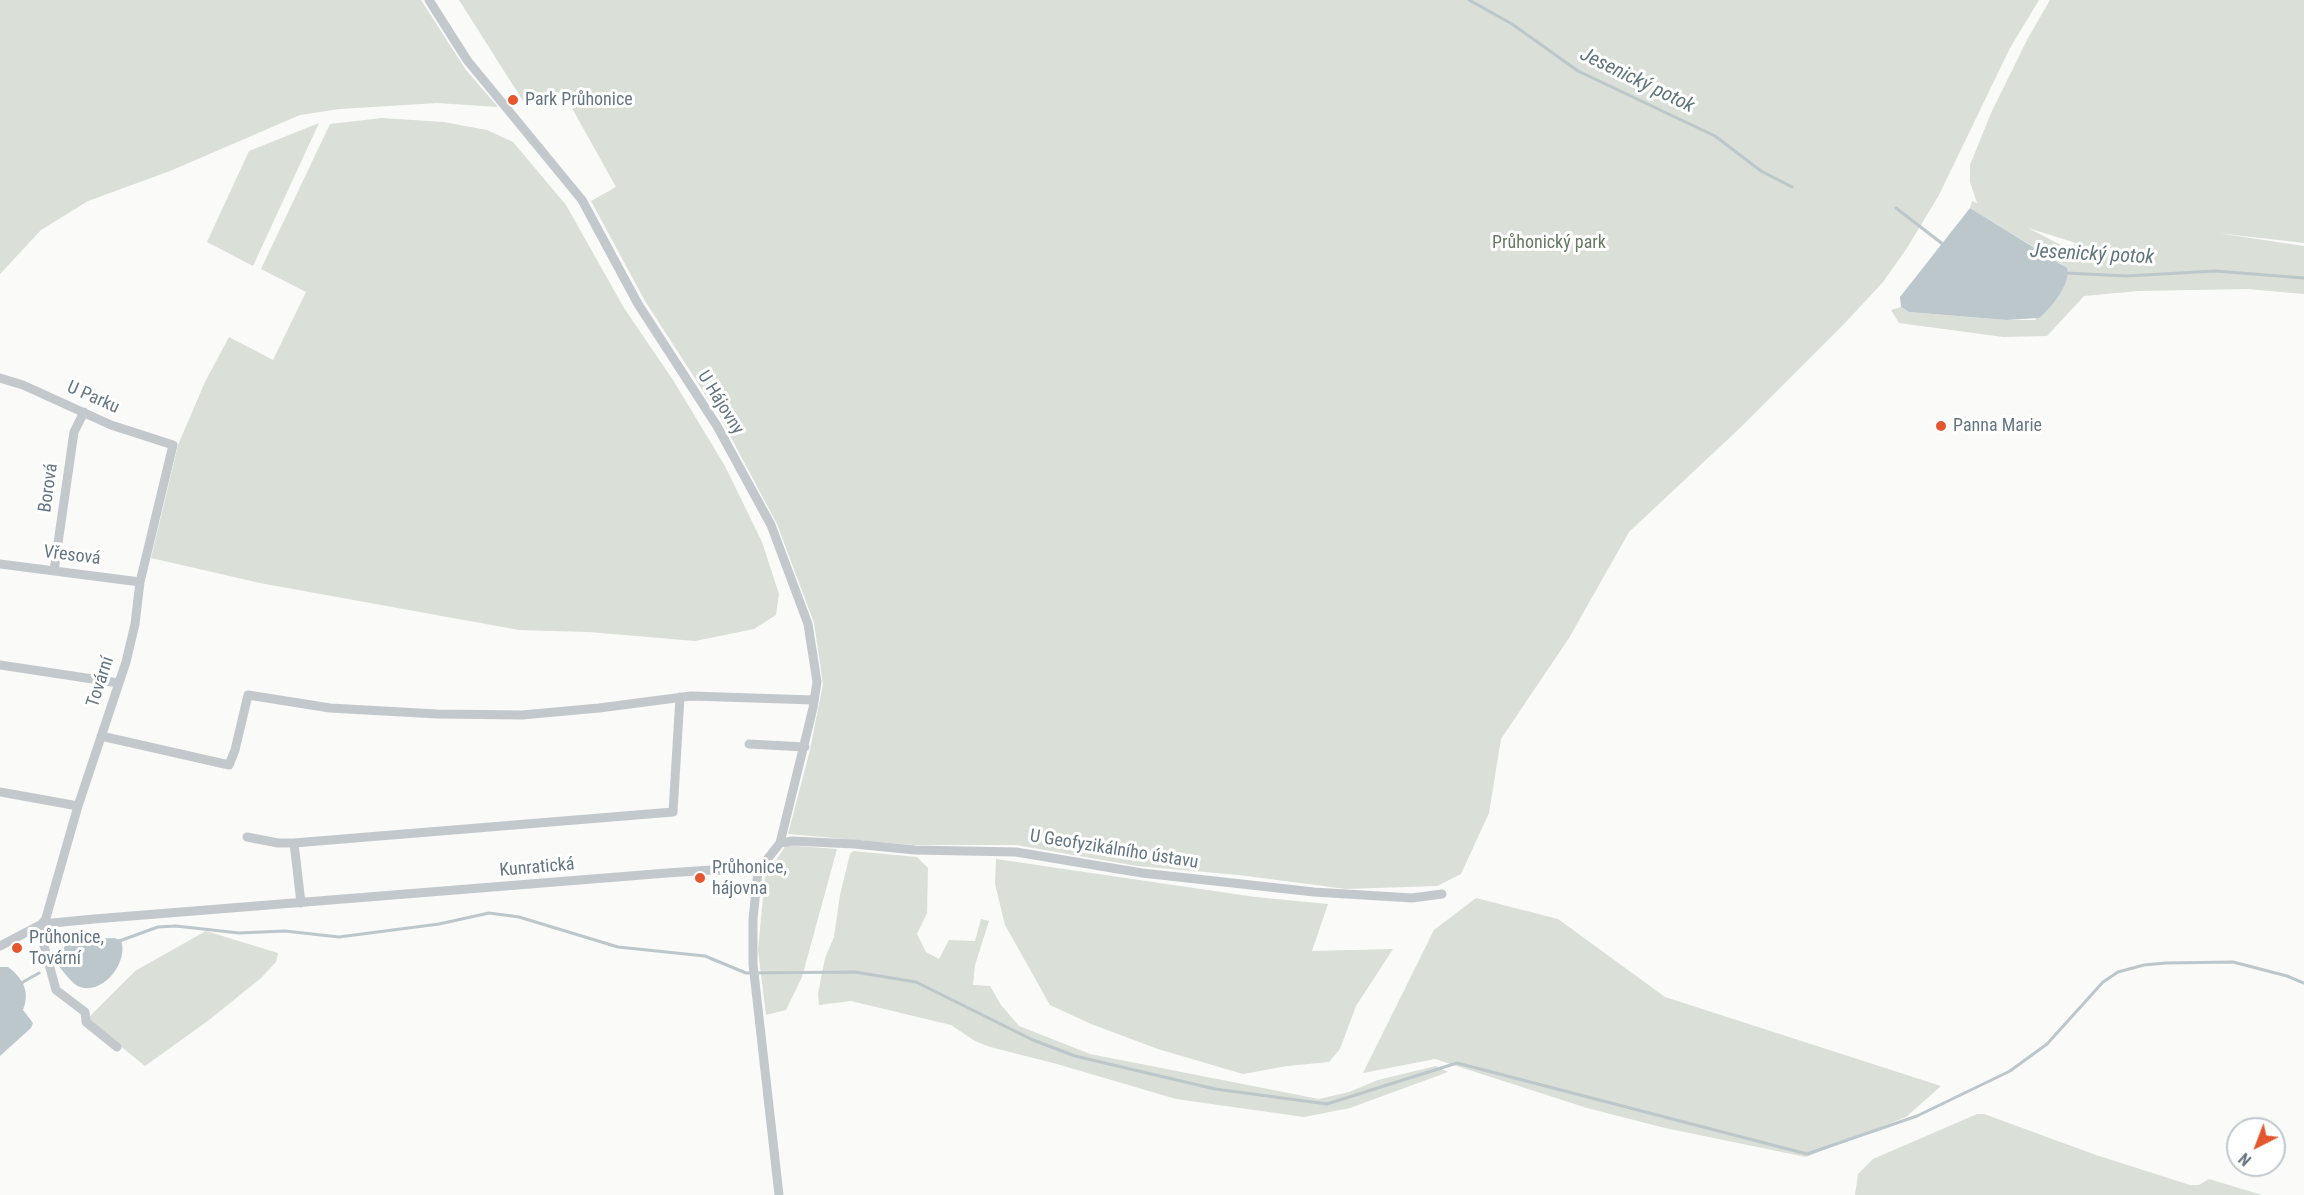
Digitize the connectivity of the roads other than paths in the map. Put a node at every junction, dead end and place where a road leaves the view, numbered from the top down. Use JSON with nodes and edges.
{"nodes":[{"id":1,"x":429,"y":0,"type":"edge"},
{"id":2,"x":0,"y":378,"type":"edge"},
{"id":3,"x":84,"y":412,"type":"junction"},
{"id":4,"x":173,"y":445,"type":"joint"},
{"id":5,"x":0,"y":564,"type":"edge"},
{"id":6,"x":54,"y":571,"type":"junction"},
{"id":7,"x":140,"y":582,"type":"junction"},
{"id":8,"x":0,"y":665,"type":"edge"},
{"id":9,"x":119,"y":683,"type":"junction"},
{"id":10,"x":680,"y":698,"type":"junction"},
{"id":11,"x":814,"y":700,"type":"junction"},
{"id":12,"x":101,"y":736,"type":"junction"},
{"id":13,"x":749,"y":744,"type":"dead end"},
{"id":14,"x":805,"y":747,"type":"junction"},
{"id":15,"x":0,"y":792,"type":"edge"},
{"id":16,"x":78,"y":806,"type":"junction"},
{"id":17,"x":247,"y":837,"type":"dead end"},
{"id":18,"x":294,"y":843,"type":"junction"},
{"id":19,"x":780,"y":843,"type":"junction"},
{"id":20,"x":758,"y":871,"type":"junction"},
{"id":21,"x":1442,"y":894,"type":"dead end"},
{"id":22,"x":301,"y":903,"type":"junction"},
{"id":23,"x":42,"y":924,"type":"junction"},
{"id":24,"x":0,"y":946,"type":"edge"},
{"id":25,"x":117,"y":1047,"type":"dead end"},
{"id":26,"x":779,"y":1195,"type":"edge"}],
"edges":[{"from":1,"to":11,"type":"street","name":"U Hájovny"},
{"from":2,"to":3,"type":"street","name":"U Parku"},
{"from":3,"to":4,"type":"street","name":"U Parku"},
{"from":3,"to":6,"type":"street","name":"Borová"},
{"from":4,"to":7,"type":"street","name":"Tovární"},
{"from":5,"to":6,"type":"street","name":"Vřesová"},
{"from":6,"to":7,"type":"street","name":"Vřesová"},
{"from":7,"to":9,"type":"street","name":"Tovární"},
{"from":8,"to":9,"type":"street"},
{"from":9,"to":12,"type":"street","name":"Tovární"},
{"from":10,"to":11,"type":"street"},
{"from":10,"to":12,"type":"street"},
{"from":10,"to":18,"type":"street"},
{"from":11,"to":14,"type":"street","name":"U Hájovny"},
{"from":12,"to":16,"type":"street","name":"Tovární"},
{"from":13,"to":14,"type":"street"},
{"from":14,"to":19,"type":"street","name":"U Hájovny"},
{"from":15,"to":16,"type":"street"},
{"from":16,"to":23,"type":"street","name":"Tovární"},
{"from":17,"to":18,"type":"street"},
{"from":18,"to":22,"type":"street"},
{"from":19,"to":20,"type":"street","name":"U Hájovny"},
{"from":19,"to":21,"type":"street","name":"U Geofyzikálního ústavu"},
{"from":20,"to":22,"type":"street","name":"Kunratická"},
{"from":20,"to":26,"type":"street"},
{"from":22,"to":23,"type":"street","name":"Kunratická"},
{"from":23,"to":24,"type":"street","name":"Kunratická"},
{"from":23,"to":25,"type":"street"}]}
